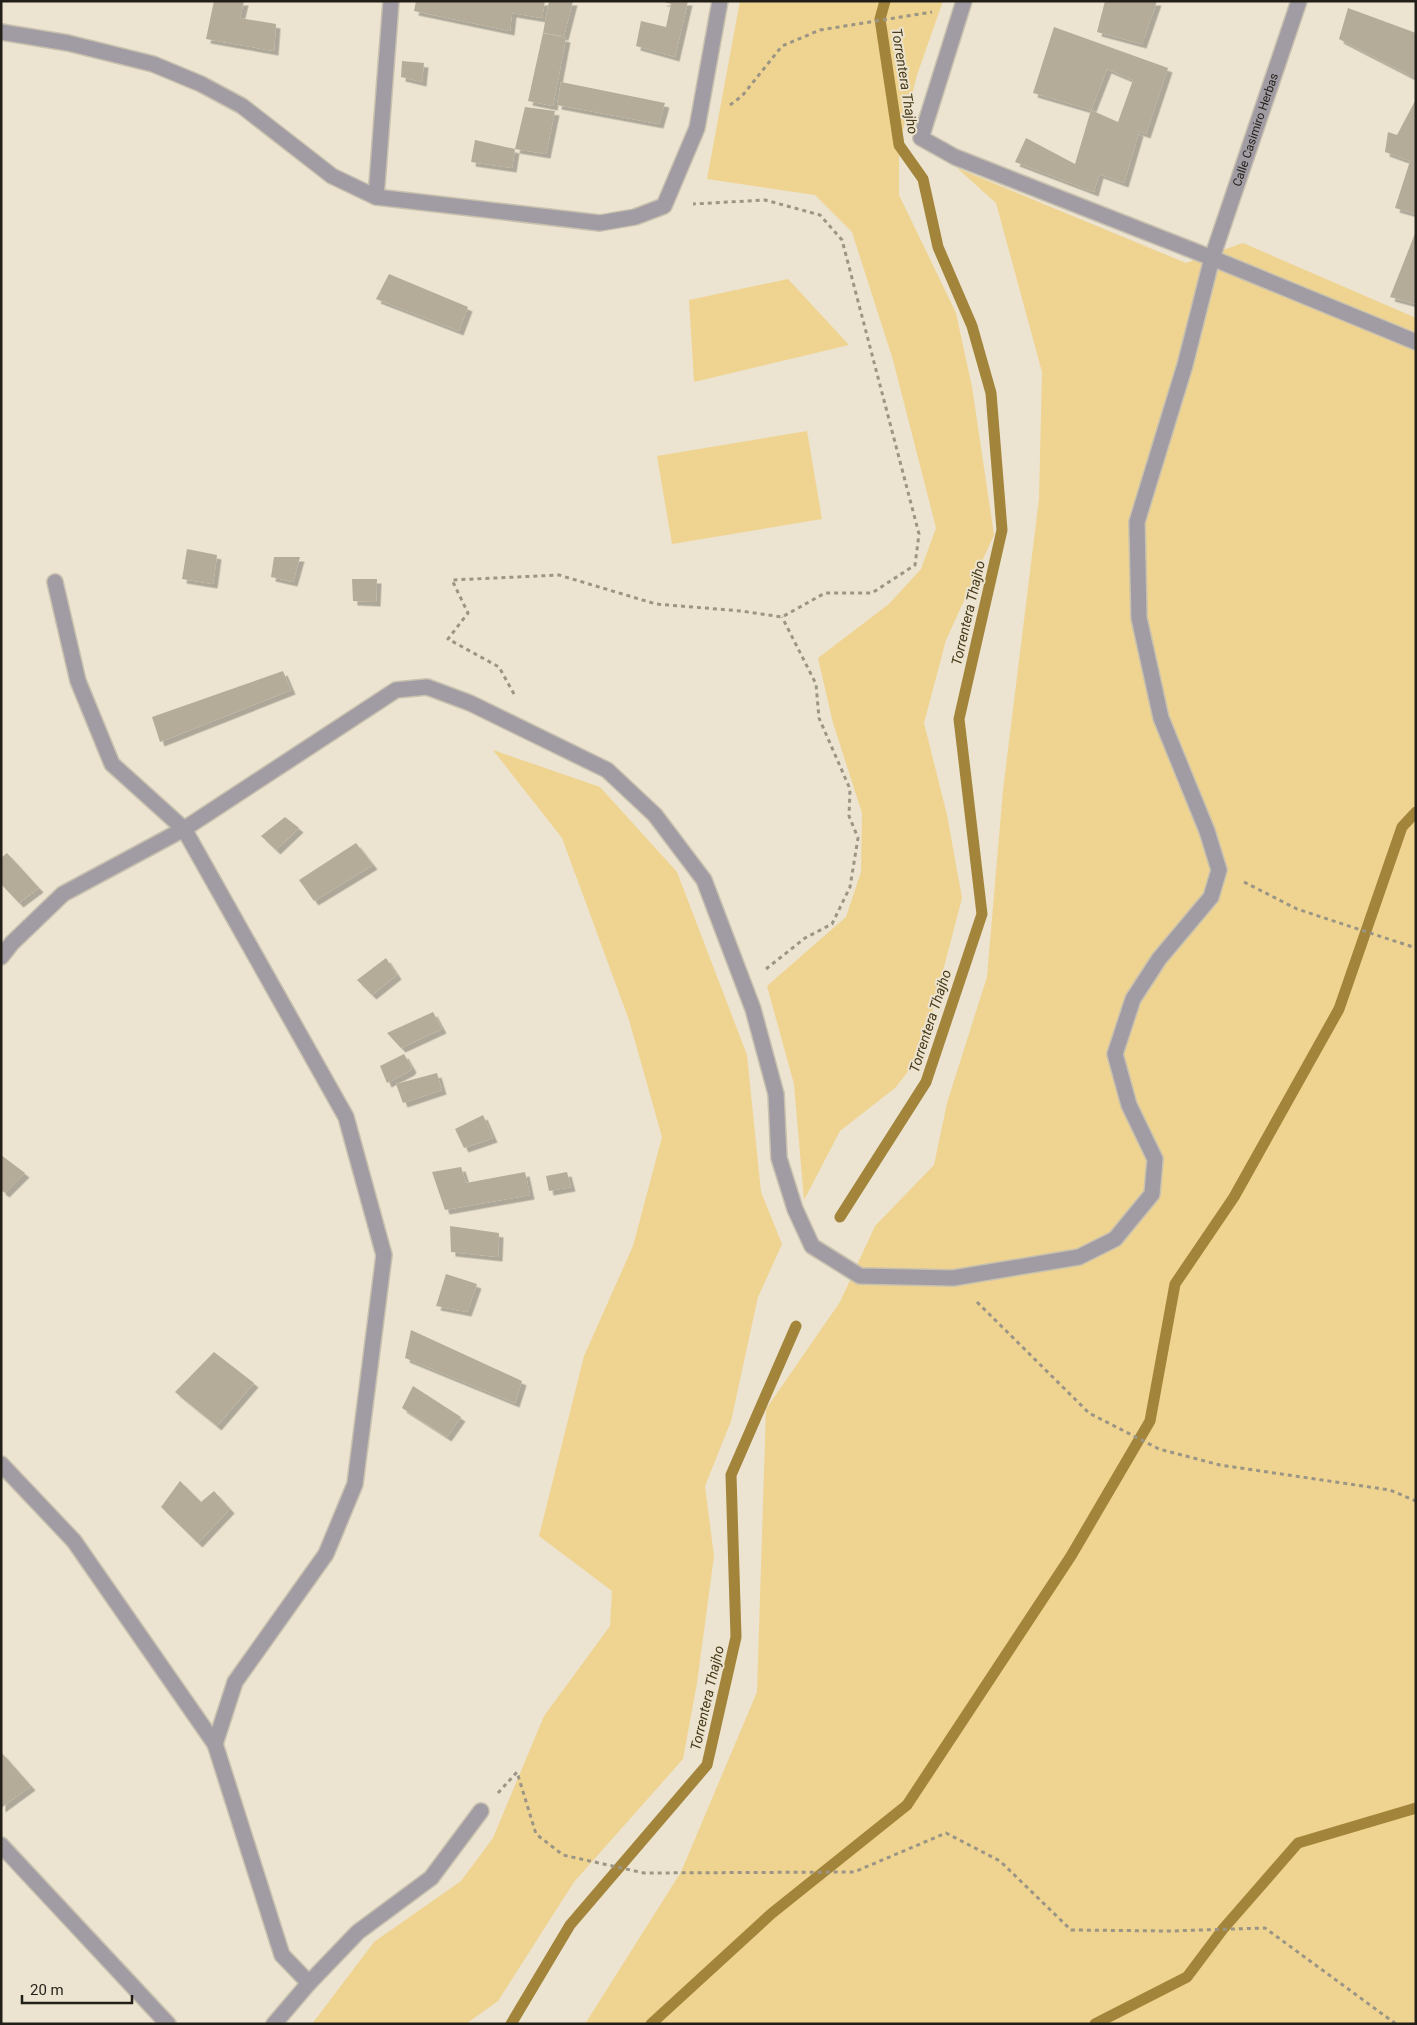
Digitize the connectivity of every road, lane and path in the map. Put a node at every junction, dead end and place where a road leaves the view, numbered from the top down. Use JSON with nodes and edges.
{"nodes":[{"id":1,"x":391,"y":1,"type":"edge"},
{"id":2,"x":720,"y":1,"type":"edge"},
{"id":3,"x":1300,"y":1,"type":"edge"},
{"id":4,"x":963,"y":4,"type":"edge"},
{"id":5,"x":1,"y":32,"type":"edge"},
{"id":6,"x":697,"y":128,"type":"junction"},
{"id":7,"x":376,"y":197,"type":"junction"},
{"id":8,"x":664,"y":206,"type":"junction"},
{"id":9,"x":1212,"y":258,"type":"junction"},
{"id":10,"x":1416,"y":342,"type":"edge"},
{"id":11,"x":55,"y":582,"type":"dead end"},
{"id":12,"x":782,"y":618,"type":"junction"},
{"id":13,"x":508,"y":722,"type":"junction"},
{"id":14,"x":184,"y":829,"type":"junction"},
{"id":15,"x":1219,"y":870,"type":"junction"},
{"id":16,"x":1416,"y":948,"type":"edge"},
{"id":17,"x":1,"y":957,"type":"edge"},
{"id":18,"x":745,"y":988,"type":"junction"},
{"id":19,"x":953,"y":1278,"type":"junction"},
{"id":20,"x":1,"y":1464,"type":"edge"},
{"id":21,"x":1416,"y":1501,"type":"edge"},
{"id":22,"x":215,"y":1744,"type":"junction"},
{"id":23,"x":481,"y":1811,"type":"joint"},
{"id":24,"x":1,"y":1845,"type":"edge"},
{"id":25,"x":309,"y":1983,"type":"junction"},
{"id":26,"x":168,"y":2024,"type":"edge"},
{"id":27,"x":274,"y":2024,"type":"edge"},
{"id":28,"x":1396,"y":2024,"type":"edge"}],
"edges":[{"from":1,"to":7,"type":"street"},
{"from":2,"to":6,"type":"street"},
{"from":3,"to":9,"type":"street","name":"Calle Casimiro Herbas"},
{"from":4,"to":6,"type":"path"},
{"from":4,"to":9,"type":"street"},
{"from":5,"to":7,"type":"street"},
{"from":6,"to":8,"type":"street"},
{"from":7,"to":8,"type":"street"},
{"from":8,"to":12,"type":"path"},
{"from":9,"to":10,"type":"street"},
{"from":9,"to":15,"type":"street","name":"Calle Casimiro Herbas"},
{"from":11,"to":14,"type":"street"},
{"from":12,"to":13,"type":"path"},
{"from":12,"to":18,"type":"path"},
{"from":13,"to":14,"type":"street"},
{"from":13,"to":18,"type":"street"},
{"from":14,"to":17,"type":"street"},
{"from":14,"to":22,"type":"street"},
{"from":15,"to":16,"type":"path"},
{"from":15,"to":19,"type":"street"},
{"from":18,"to":19,"type":"street"},
{"from":19,"to":21,"type":"path"},
{"from":20,"to":22,"type":"street"},
{"from":22,"to":25,"type":"street"},
{"from":23,"to":25,"type":"street"},
{"from":23,"to":28,"type":"path"},
{"from":24,"to":26,"type":"street"},
{"from":25,"to":27,"type":"street"}]}
